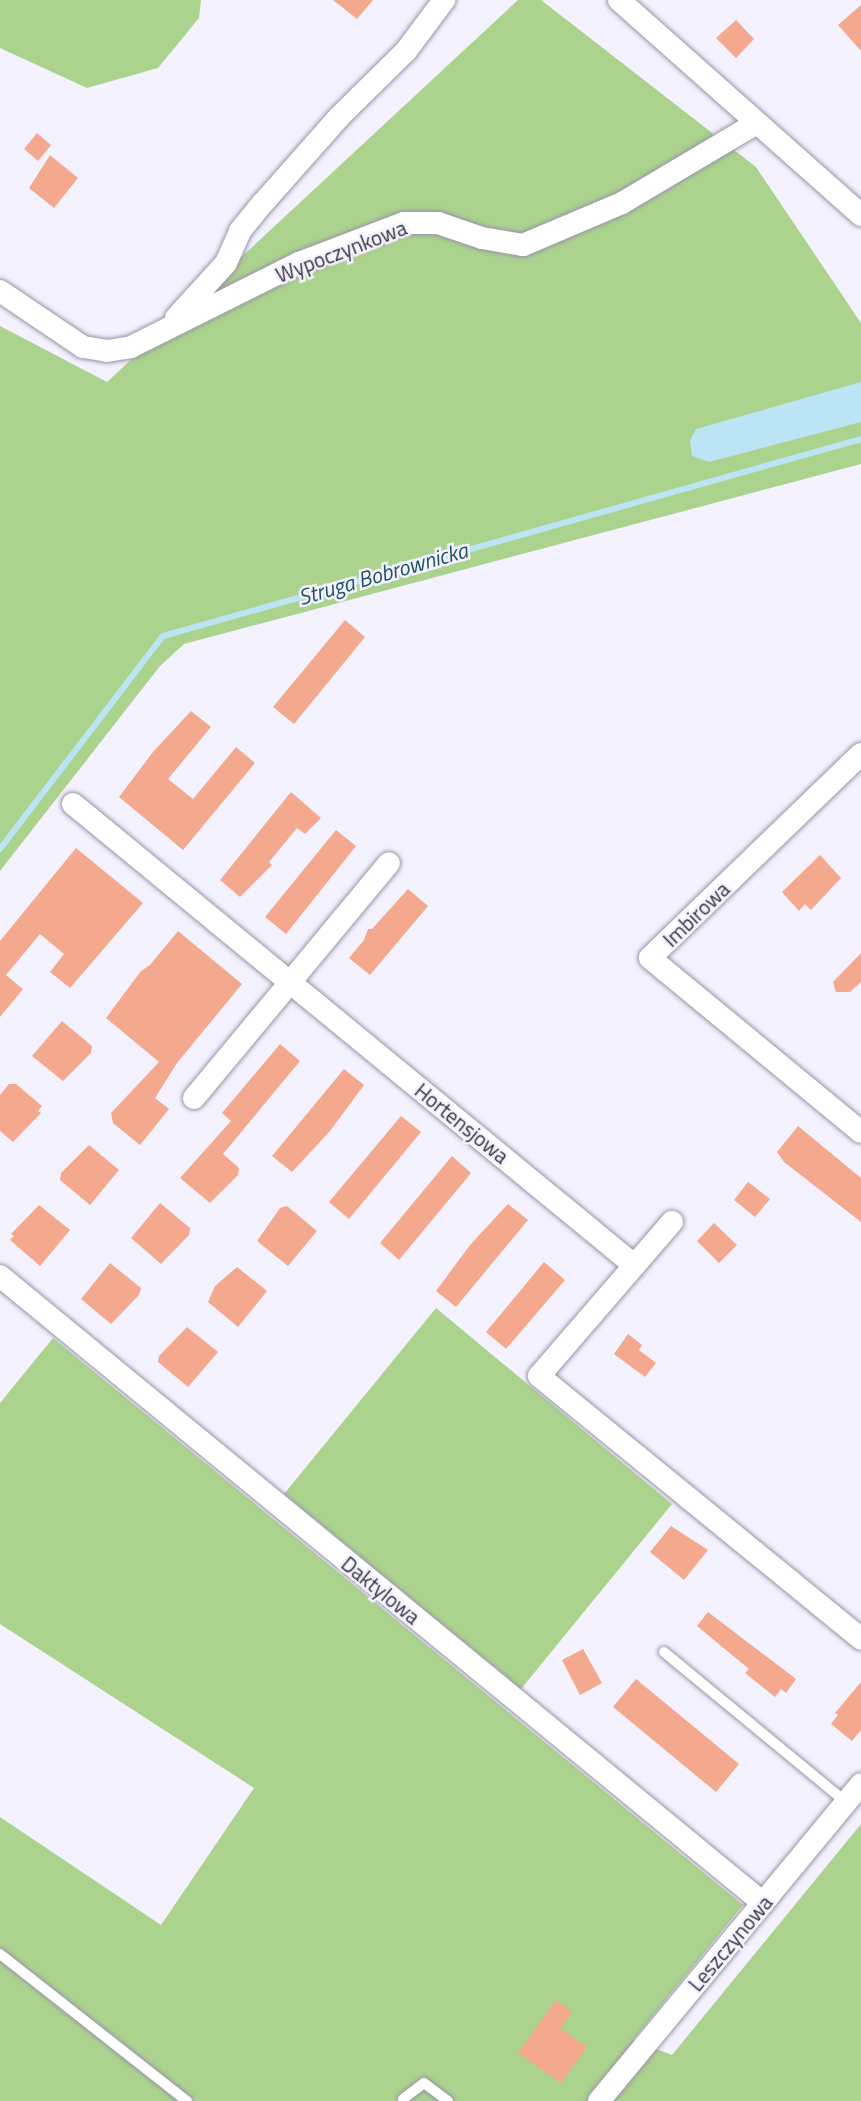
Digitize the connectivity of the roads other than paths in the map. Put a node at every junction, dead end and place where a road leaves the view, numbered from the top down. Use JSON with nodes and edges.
{"nodes":[{"id":1,"x":444,"y":0,"type":"edge"},
{"id":2,"x":619,"y":0,"type":"edge"},
{"id":3,"x":755,"y":124,"type":"junction"},
{"id":4,"x":861,"y":215,"type":"edge"},
{"id":5,"x":0,"y":291,"type":"edge"},
{"id":6,"x":155,"y":337,"type":"junction"},
{"id":7,"x":861,"y":754,"type":"edge"},
{"id":8,"x":73,"y":804,"type":"dead end"},
{"id":9,"x":389,"y":862,"type":"dead end"},
{"id":10,"x":291,"y":982,"type":"junction"},
{"id":11,"x":194,"y":1098,"type":"dead end"},
{"id":12,"x":861,"y":1132,"type":"edge"},
{"id":13,"x":672,"y":1222,"type":"dead end"},
{"id":14,"x":634,"y":1265,"type":"junction"},
{"id":15,"x":0,"y":1276,"type":"edge"},
{"id":16,"x":861,"y":1639,"type":"edge"},
{"id":17,"x":664,"y":1652,"type":"dead end"},
{"id":18,"x":861,"y":1784,"type":"edge"},
{"id":19,"x":846,"y":1803,"type":"junction"},
{"id":20,"x":763,"y":1903,"type":"junction"},
{"id":21,"x":0,"y":1954,"type":"edge"},
{"id":22,"x":403,"y":2099,"type":"dead end"},
{"id":23,"x":187,"y":2101,"type":"edge"},
{"id":24,"x":448,"y":2101,"type":"edge"},
{"id":25,"x":600,"y":2101,"type":"edge"}],
"edges":[{"from":1,"to":6,"type":"street"},
{"from":2,"to":3,"type":"street"},
{"from":3,"to":4,"type":"street"},
{"from":3,"to":6,"type":"street","name":"Wypoczynkowa"},
{"from":5,"to":6,"type":"street","name":"Wypoczynkowa"},
{"from":7,"to":12,"type":"street","name":"Imbirowa"},
{"from":8,"to":10,"type":"street","name":"Hortensjowa"},
{"from":9,"to":10,"type":"street"},
{"from":10,"to":11,"type":"street"},
{"from":10,"to":14,"type":"street","name":"Hortensjowa"},
{"from":13,"to":14,"type":"street"},
{"from":14,"to":16,"type":"street"},
{"from":15,"to":20,"type":"street","name":"Daktylowa"},
{"from":17,"to":19,"type":"lane"},
{"from":18,"to":19,"type":"street","name":"Leszczynowa"},
{"from":19,"to":20,"type":"street","name":"Leszczynowa"},
{"from":20,"to":25,"type":"street","name":"Leszczynowa"},
{"from":21,"to":23,"type":"lane"},
{"from":22,"to":24,"type":"lane"}]}
